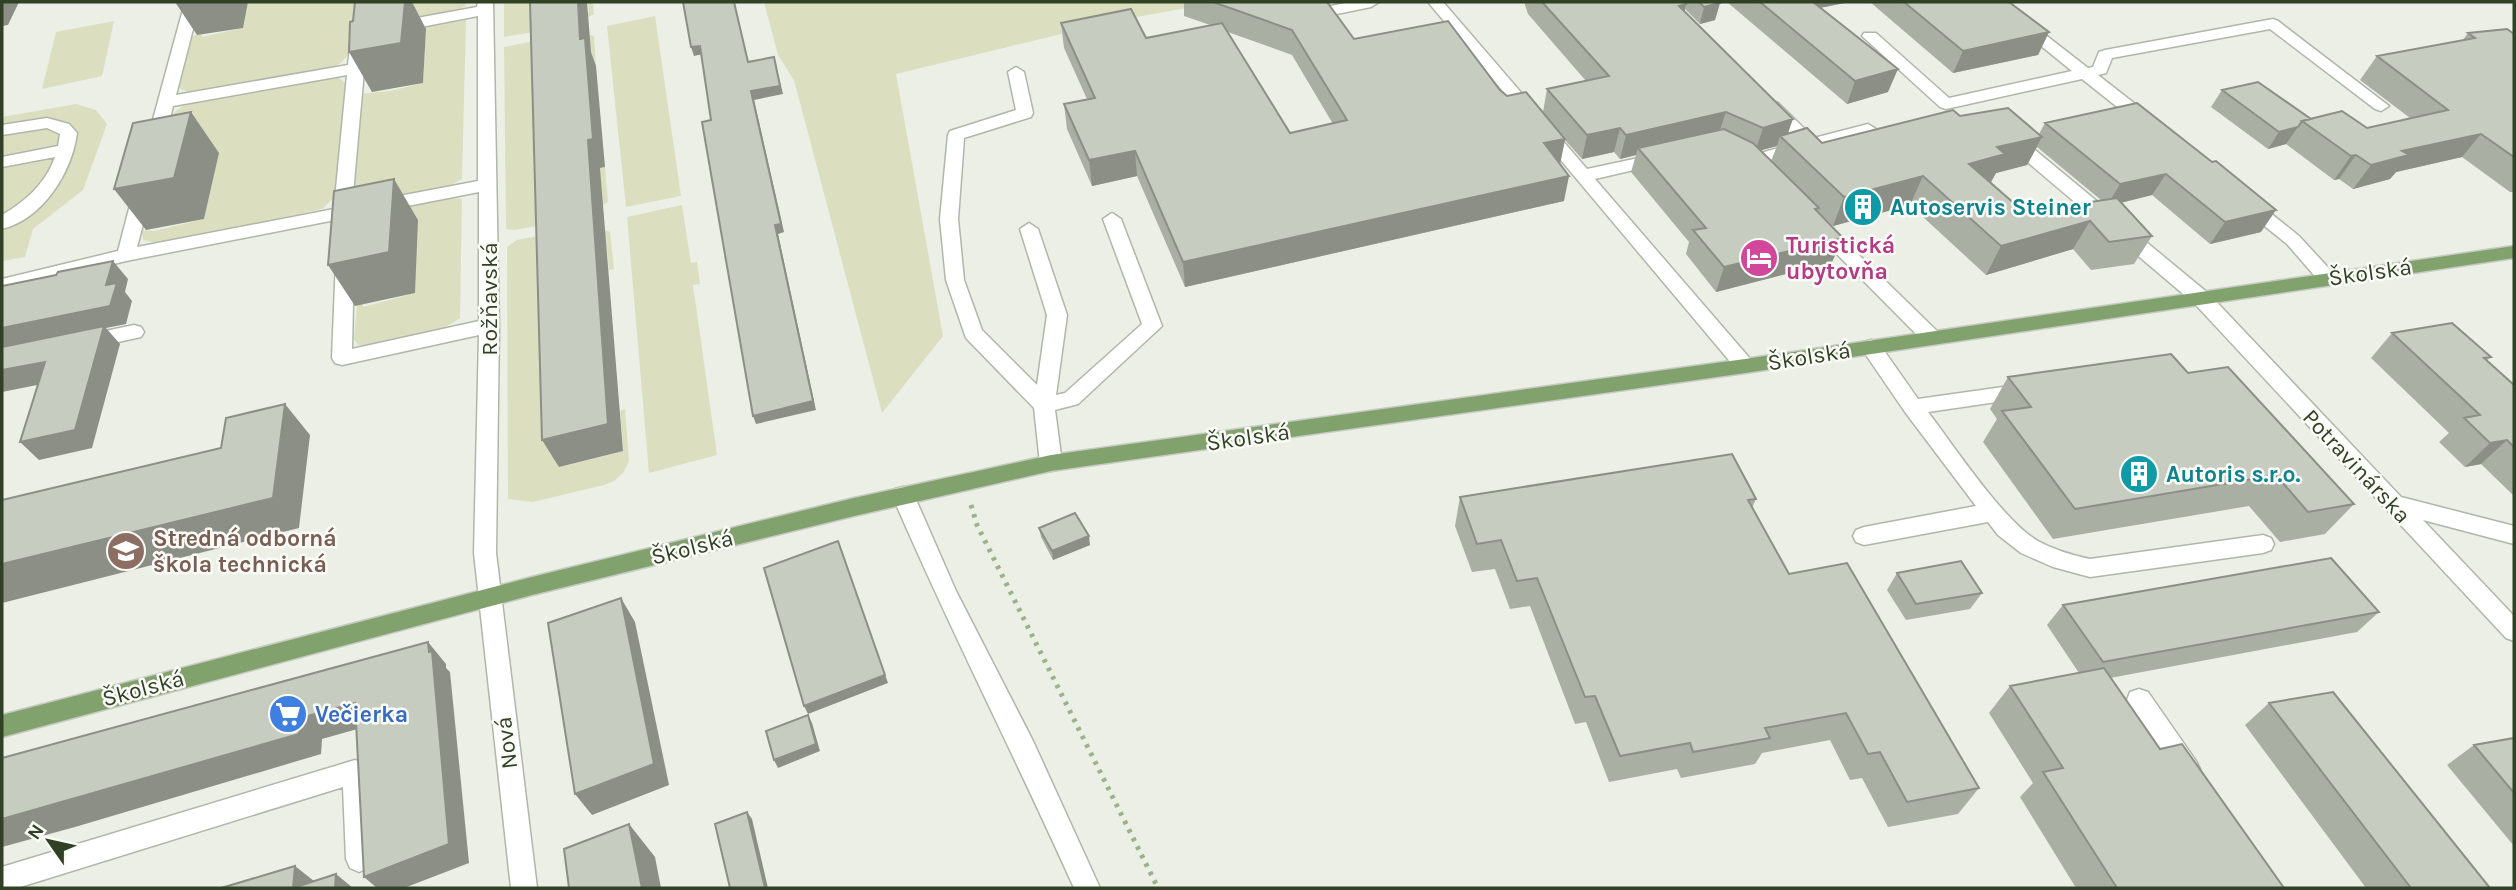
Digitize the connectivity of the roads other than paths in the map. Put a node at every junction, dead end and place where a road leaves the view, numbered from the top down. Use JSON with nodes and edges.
{"nodes":[{"id":1,"x":192,"y":2,"type":"edge"},
{"id":2,"x":1371,"y":2,"type":"edge"},
{"id":3,"x":1435,"y":2,"type":"edge"},
{"id":4,"x":1994,"y":2,"type":"edge"},
{"id":5,"x":485,"y":6,"type":"edge"},
{"id":6,"x":1298,"y":17,"type":"edge"},
{"id":7,"x":1870,"y":36,"type":"dead end"},
{"id":8,"x":355,"y":69,"type":"junction"},
{"id":9,"x":1016,"y":72,"type":"dead end"},
{"id":10,"x":2086,"y":73,"type":"junction"},
{"id":11,"x":1761,"y":95,"type":"edge"},
{"id":12,"x":166,"y":102,"type":"junction"},
{"id":13,"x":2381,"y":106,"type":"dead end"},
{"id":14,"x":1995,"y":125,"type":"edge"},
{"id":15,"x":1868,"y":129,"type":"edge"},
{"id":16,"x":2,"y":130,"type":"edge"},
{"id":17,"x":2163,"y":135,"type":"edge"},
{"id":18,"x":1811,"y":144,"type":"junction"},
{"id":19,"x":65,"y":150,"type":"junction"},
{"id":20,"x":1682,"y":153,"type":"edge"},
{"id":21,"x":2,"y":162,"type":"edge"},
{"id":22,"x":1582,"y":176,"type":"junction"},
{"id":23,"x":1773,"y":181,"type":"edge"},
{"id":24,"x":489,"y":184,"type":"junction"},
{"id":25,"x":2239,"y":196,"type":"edge"},
{"id":26,"x":1803,"y":210,"type":"edge"},
{"id":27,"x":341,"y":212,"type":"junction"},
{"id":28,"x":1112,"y":219,"type":"dead end"},
{"id":29,"x":2,"y":223,"type":"edge"},
{"id":30,"x":1029,"y":229,"type":"dead end"},
{"id":31,"x":2514,"y":252,"type":"edge"},
{"id":32,"x":126,"y":255,"type":"junction"},
{"id":33,"x":2327,"y":278,"type":"junction"},
{"id":34,"x":2,"y":285,"type":"edge"},
{"id":35,"x":2202,"y":299,"type":"junction"},
{"id":36,"x":489,"y":326,"type":"junction"},
{"id":37,"x":134,"y":332,"type":"dead end"},
{"id":38,"x":1931,"y":338,"type":"junction"},
{"id":39,"x":68,"y":345,"type":"edge"},
{"id":40,"x":1871,"y":347,"type":"junction"},
{"id":41,"x":1745,"y":366,"type":"junction"},
{"id":42,"x":2049,"y":387,"type":"edge"},
{"id":43,"x":1044,"y":405,"type":"junction"},
{"id":44,"x":1912,"y":407,"type":"junction"},
{"id":45,"x":1051,"y":463,"type":"junction"},
{"id":46,"x":903,"y":495,"type":"junction"},
{"id":47,"x":2392,"y":503,"type":"junction"},
{"id":48,"x":1993,"y":512,"type":"junction"},
{"id":49,"x":2514,"y":535,"type":"edge"},
{"id":50,"x":1864,"y":536,"type":"dead end"},
{"id":51,"x":2263,"y":544,"type":"dead end"},
{"id":52,"x":489,"y":597,"type":"junction"},
{"id":53,"x":2514,"y":631,"type":"edge"},
{"id":54,"x":2139,"y":700,"type":"dead end"},
{"id":55,"x":2,"y":726,"type":"edge"},
{"id":56,"x":2200,"y":789,"type":"edge"},
{"id":57,"x":359,"y":859,"type":"edge"},
{"id":58,"x":2,"y":880,"type":"edge"},
{"id":59,"x":524,"y":888,"type":"edge"},
{"id":60,"x":1087,"y":888,"type":"edge"}],
"edges":[{"from":1,"to":12,"type":"street"},
{"from":2,"to":6,"type":"street"},
{"from":3,"to":22,"type":"street"},
{"from":4,"to":10,"type":"street"},
{"from":5,"to":8,"type":"street"},
{"from":5,"to":24,"type":"street","name":"Rožňavská"},
{"from":7,"to":10,"type":"street"},
{"from":8,"to":12,"type":"street"},
{"from":8,"to":27,"type":"street"},
{"from":9,"to":43,"type":"street"},
{"from":10,"to":13,"type":"street"},
{"from":10,"to":17,"type":"street"},
{"from":11,"to":18,"type":"street"},
{"from":12,"to":32,"type":"street"},
{"from":14,"to":35,"type":"street","name":"Potravinárska"},
{"from":15,"to":18,"type":"street"},
{"from":16,"to":19,"type":"street"},
{"from":18,"to":23,"type":"street"},
{"from":19,"to":21,"type":"street"},
{"from":19,"to":29,"type":"street"},
{"from":20,"to":22,"type":"street"},
{"from":22,"to":41,"type":"street"},
{"from":24,"to":27,"type":"street"},
{"from":24,"to":36,"type":"street","name":"Rožňavská"},
{"from":25,"to":33,"type":"street"},
{"from":26,"to":38,"type":"street"},
{"from":27,"to":32,"type":"street"},
{"from":27,"to":36,"type":"street"},
{"from":28,"to":43,"type":"street"},
{"from":30,"to":43,"type":"street"},
{"from":31,"to":33,"type":"main road","name":"Školská"},
{"from":32,"to":34,"type":"street"},
{"from":33,"to":35,"type":"main road","name":"Školská"},
{"from":35,"to":38,"type":"main road","name":"Školská"},
{"from":35,"to":47,"type":"street","name":"Potravinárska"},
{"from":36,"to":52,"type":"street","name":"Rožňavská"},
{"from":37,"to":39,"type":"street"},
{"from":38,"to":40,"type":"main road","name":"Školská"},
{"from":40,"to":41,"type":"main road","name":"Školská"},
{"from":40,"to":44,"type":"street"},
{"from":41,"to":45,"type":"main road","name":"Školská"},
{"from":42,"to":44,"type":"street"},
{"from":43,"to":45,"type":"street"},
{"from":44,"to":48,"type":"street"},
{"from":45,"to":46,"type":"main road","name":"Školská"},
{"from":46,"to":52,"type":"main road","name":"Školská"},
{"from":46,"to":60,"type":"street"},
{"from":47,"to":49,"type":"street"},
{"from":47,"to":53,"type":"street","name":"Potravinárska"},
{"from":48,"to":50,"type":"street"},
{"from":48,"to":51,"type":"street"},
{"from":52,"to":55,"type":"main road","name":"Školská"},
{"from":52,"to":59,"type":"street","name":"Nová"},
{"from":54,"to":56,"type":"street"},
{"from":57,"to":58,"type":"street"}]}
